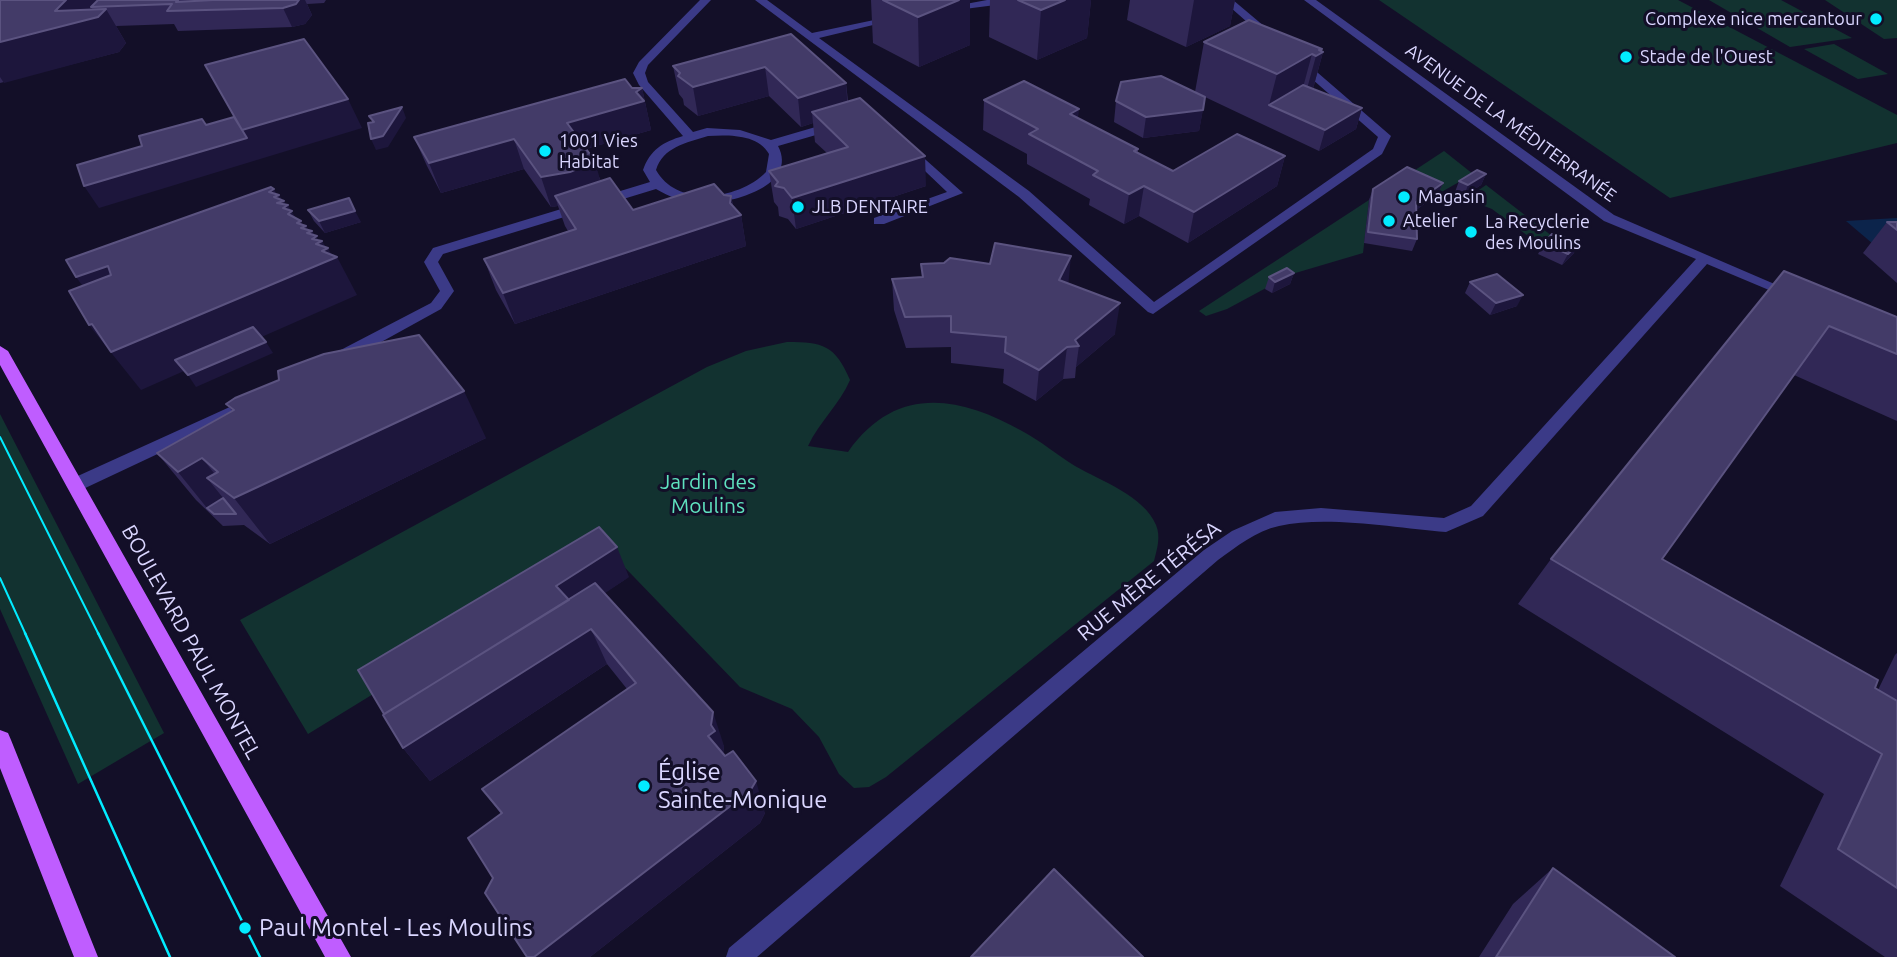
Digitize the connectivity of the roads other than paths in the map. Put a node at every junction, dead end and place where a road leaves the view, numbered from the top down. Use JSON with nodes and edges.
{"nodes":[{"id":1,"x":706,"y":0,"type":"edge"},
{"id":2,"x":760,"y":0,"type":"edge"},
{"id":3,"x":1011,"y":0,"type":"edge"},
{"id":4,"x":1227,"y":0,"type":"edge"},
{"id":5,"x":1309,"y":0,"type":"edge"},
{"id":6,"x":933,"y":10,"type":"edge"},
{"id":7,"x":908,"y":14,"type":"edge"},
{"id":8,"x":810,"y":37,"type":"junction"},
{"id":9,"x":846,"y":122,"type":"edge"},
{"id":10,"x":690,"y":136,"type":"junction"},
{"id":11,"x":900,"y":140,"type":"edge"},
{"id":12,"x":769,"y":145,"type":"junction"},
{"id":13,"x":654,"y":185,"type":"junction"},
{"id":14,"x":879,"y":220,"type":"dead end"},
{"id":15,"x":1704,"y":259,"type":"junction"},
{"id":16,"x":1807,"y":301,"type":"edge"},
{"id":17,"x":0,"y":351,"type":"edge"},
{"id":18,"x":320,"y":368,"type":"edge"},
{"id":19,"x":253,"y":402,"type":"edge"},
{"id":20,"x":75,"y":485,"type":"junction"},
{"id":21,"x":0,"y":740,"type":"edge"},
{"id":22,"x":86,"y":957,"type":"edge"},
{"id":23,"x":339,"y":957,"type":"edge"},
{"id":24,"x":738,"y":957,"type":"edge"}],
"edges":[{"from":1,"to":10,"type":"street"},
{"from":2,"to":8,"type":"street"},
{"from":3,"to":6,"type":"street"},
{"from":4,"to":8,"type":"street"},
{"from":5,"to":15,"type":"street","name":"AVENUE DE LA MÉDITERRANÉE"},
{"from":7,"to":8,"type":"street"},
{"from":9,"to":12,"type":"street"},
{"from":10,"to":12,"type":"street"},
{"from":10,"to":13,"type":"street"},
{"from":11,"to":14,"type":"street"},
{"from":12,"to":13,"type":"street"},
{"from":13,"to":18,"type":"street"},
{"from":15,"to":16,"type":"street","name":"AVENUE DE LA MÉDITERRANÉE"},
{"from":15,"to":24,"type":"street","name":"RUE MÈRE TÉRÉSA"},
{"from":17,"to":20,"type":"main road","name":"BOULEVARD PAUL MONTEL"},
{"from":19,"to":20,"type":"street"},
{"from":20,"to":23,"type":"main road","name":"BOULEVARD PAUL MONTEL"},
{"from":21,"to":22,"type":"main road"}]}
